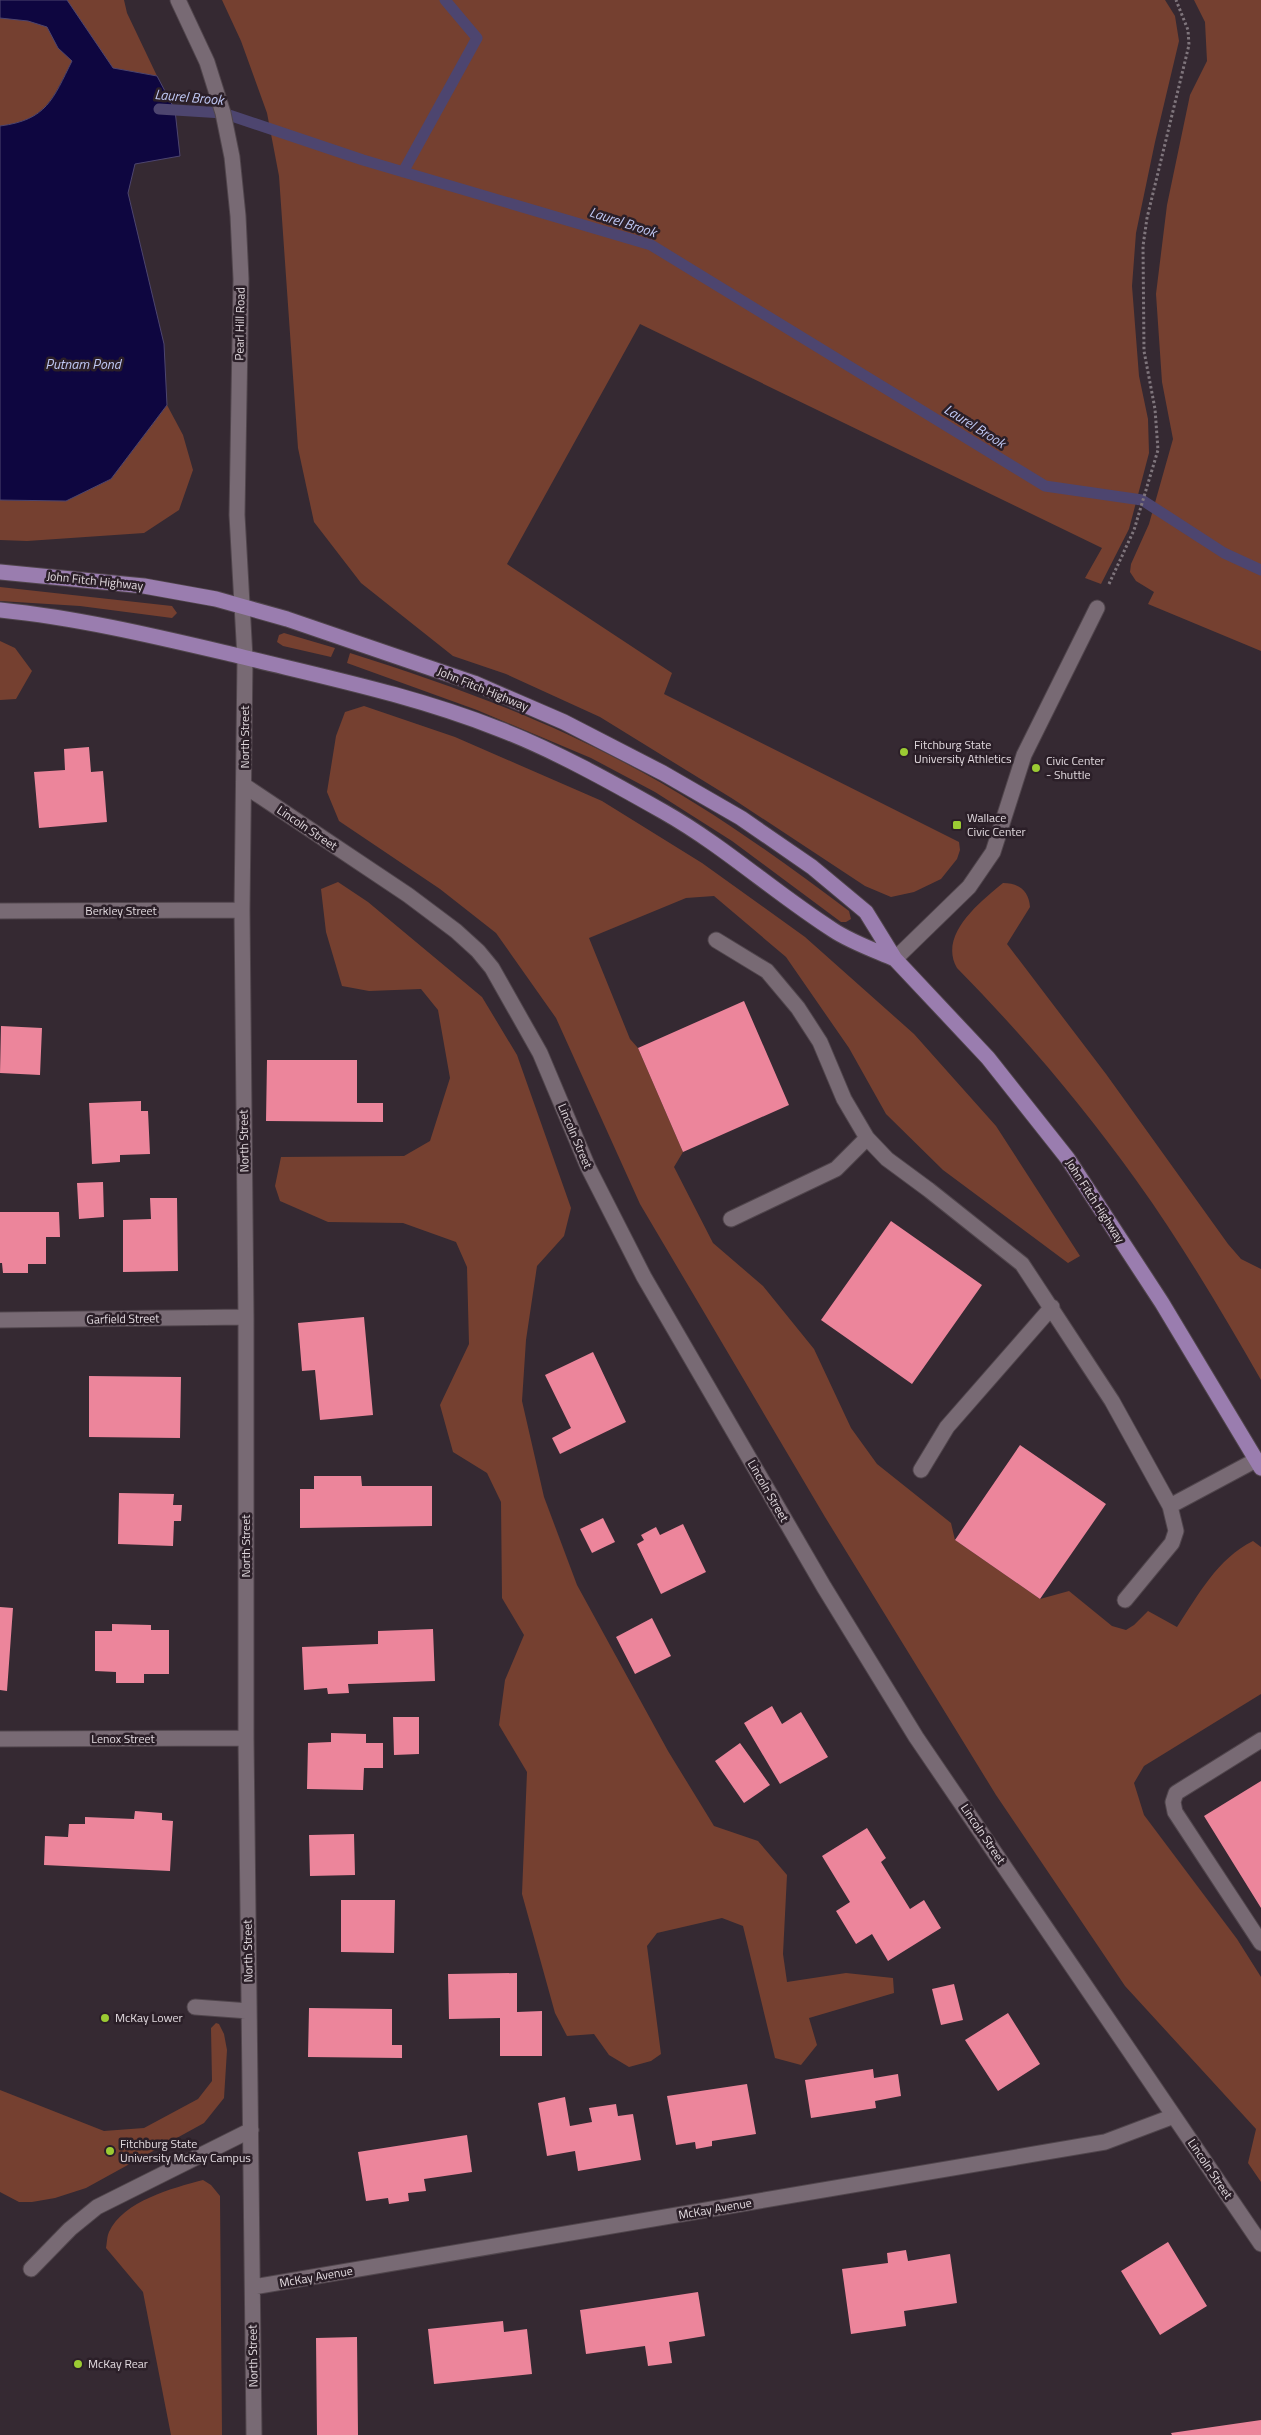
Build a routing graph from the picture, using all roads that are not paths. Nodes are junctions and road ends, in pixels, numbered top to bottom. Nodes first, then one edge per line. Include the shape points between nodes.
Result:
1 (178, 0) edge
2 (0, 572) edge
3 (242, 606) junction
4 (1097, 608) road end
5 (0, 610) edge
6 (246, 658) junction
7 (245, 786) junction
8 (242, 910) junction
9 (0, 911) edge
10 (716, 940) dead end
11 (894, 959) junction
12 (867, 1138) junction
13 (731, 1219) dead end
14 (1052, 1306) junction
15 (246, 1317) junction
16 (0, 1320) edge
17 (1259, 1464) edge
18 (921, 1470) dead end
19 (1170, 1506) junction
20 (1125, 1600) dead end
21 (246, 1738) junction
22 (0, 1739) edge
23 (1261, 1740) edge
24 (1261, 1943) edge
25 (195, 2007) dead end
26 (249, 2011) junction
27 (1174, 2116) junction
28 (251, 2130) junction
29 (1261, 2244) edge
30 (31, 2268) dead end
31 (253, 2287) junction
32 (254, 2435) edge

1 - 3 street, Pearl Hill Road via 213,80 232,157 241,279 237,515
2 - 3 main road, John Fitch Highway via 144,586
3 - 6 street, Pearl Hill Road
3 - 11 main road, John Fitch Highway via 474,683 564,722 663,773 741,818 812,867 866,912
4 - 11 street via 1024,755 993,852 969,887
5 - 6 main road, John Fitch Highway via 88,623
6 - 7 street, North Street
6 - 11 main road, John Fitch Highway via 430,704 501,730 595,774 667,814 834,931
7 - 8 street, North Street
7 - 27 street, Lincoln Street via 408,895 456,931 492,968 540,1054 588,1167 644,1276 824,1587 916,1737
8 - 9 street, Berkley Street
8 - 15 street, North Street
10 - 12 street via 768,971 798,1008 820,1042 844,1099
11 - 17 main road, John Fitch Highway via 988,1058 1068,1159 1162,1303
12 - 13 street via 836,1169
12 - 14 street via 887,1160 1022,1264
14 - 18 street via 946,1427
14 - 19 street via 1112,1401
15 - 16 street, Garfield Street
15 - 21 street, North Street
17 - 19 street
19 - 20 street via 1176,1531 1172,1543
21 - 22 street, Lenox Street
21 - 26 street, North Street
23 - 24 street via 1176,1793 1173,1802 1175,1812
25 - 26 street
26 - 28 street, North Street
27 - 29 street, Lincoln Street
27 - 31 street, McKay Avenue via 1105,2142
28 - 30 street via 97,2207
28 - 31 street, North Street
31 - 32 street, North Street

